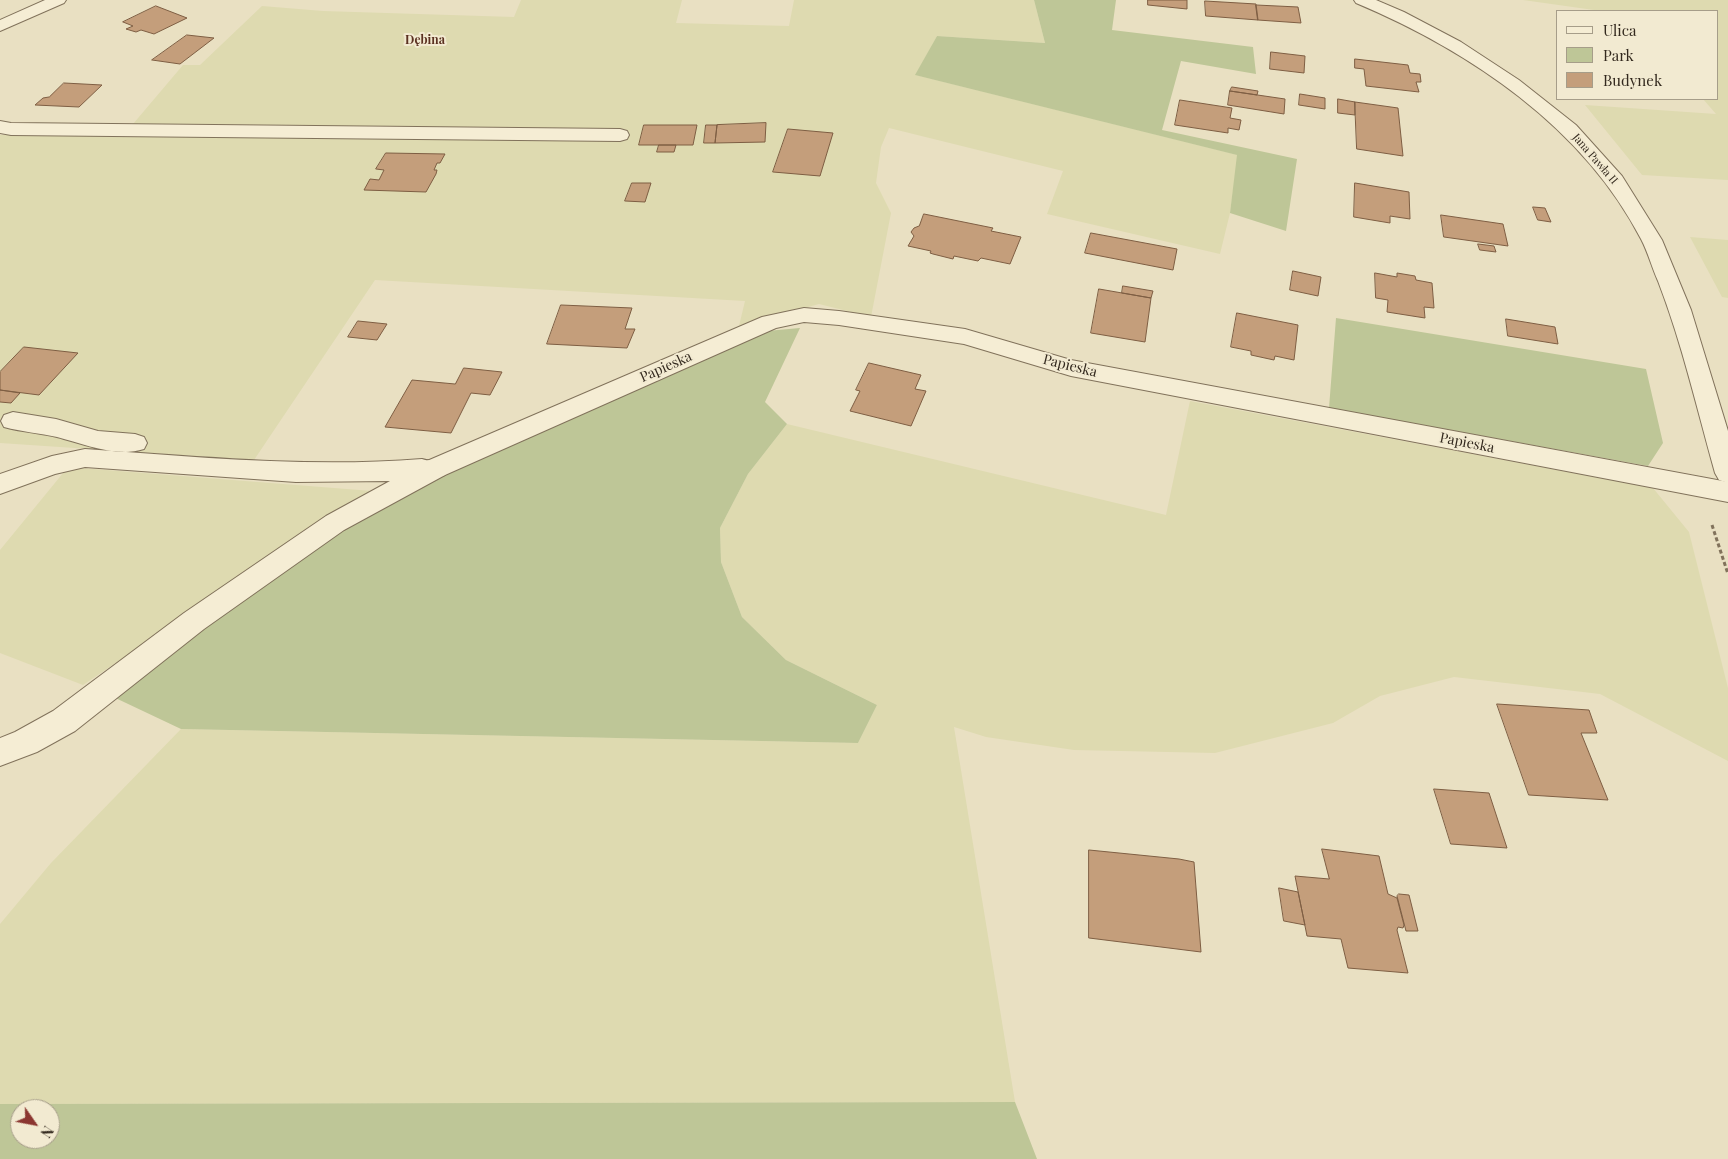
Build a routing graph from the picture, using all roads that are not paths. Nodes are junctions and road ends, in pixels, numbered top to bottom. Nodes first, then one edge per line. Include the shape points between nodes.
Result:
1 (58, 0) edge
2 (1362, 0) edge
3 (0, 26) edge
4 (0, 127) edge
5 (620, 135) dead end
6 (13, 421) dead end
7 (436, 468) junction
8 (392, 472) junction
9 (1728, 472) edge
10 (0, 484) edge
11 (1728, 492) edge
12 (0, 752) edge

1 - 3 street
2 - 9 street, Jana Pawła II via 1398,15 1455,46 1513,84 1569,129 1615,180 1652,240 1680,310
4 - 5 street
6 - 8 street via 56,428 98,440 266,452
7 - 8 street
7 - 11 street, Papieska via 770,322 804,315 966,336 1071,368
7 - 12 street via 335,522 194,621 64,721
8 - 10 street via 322,474 85,458 52,465

